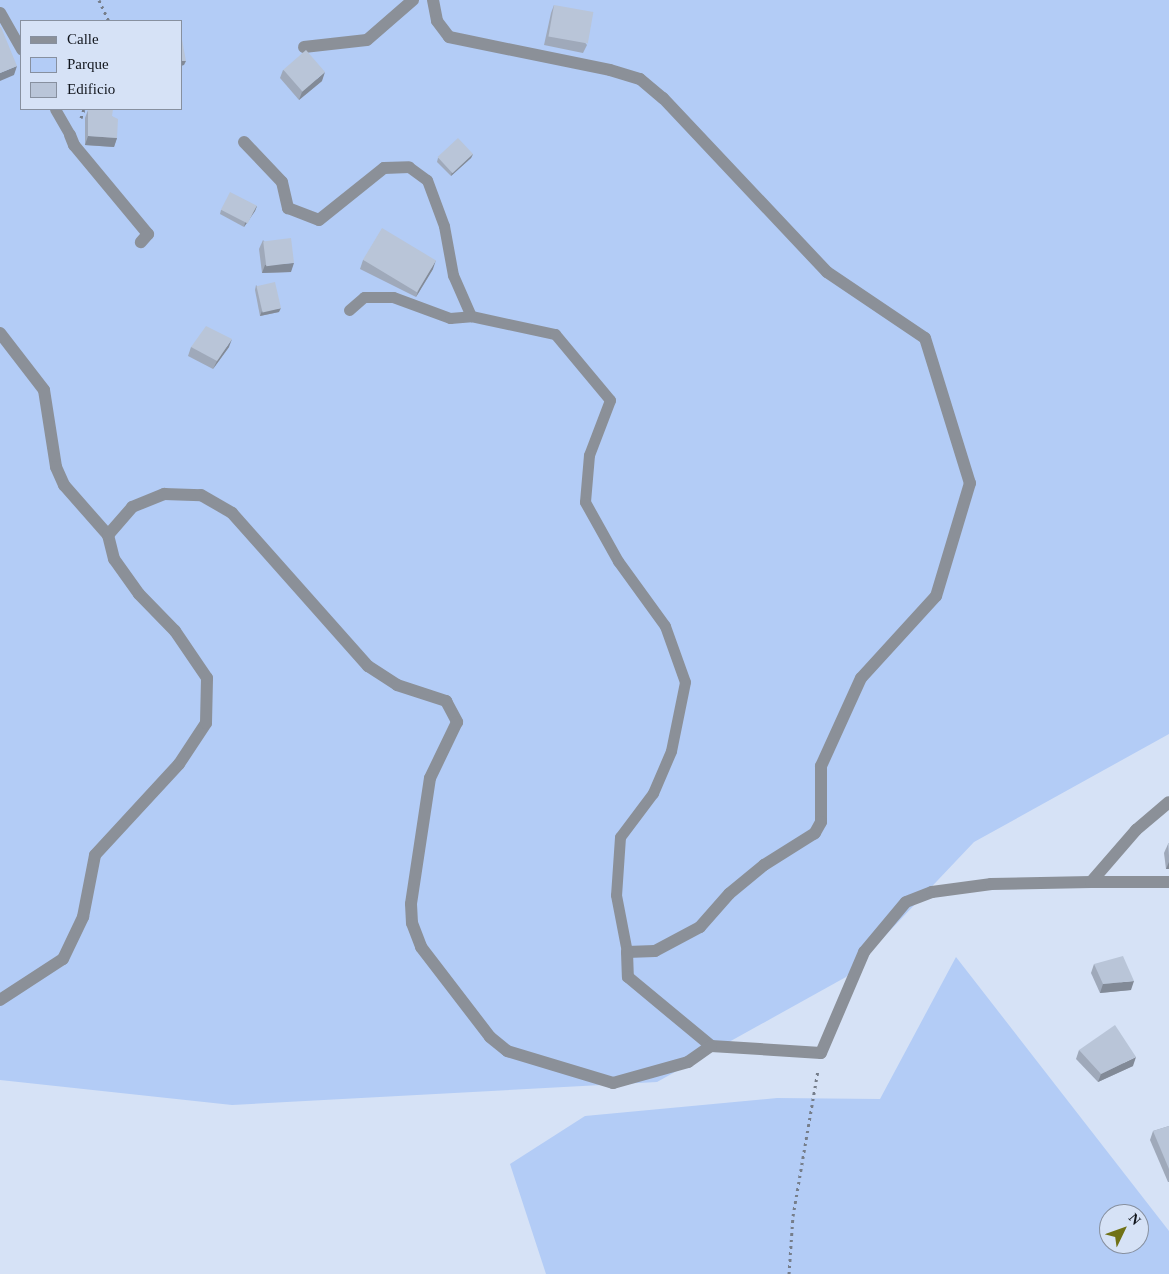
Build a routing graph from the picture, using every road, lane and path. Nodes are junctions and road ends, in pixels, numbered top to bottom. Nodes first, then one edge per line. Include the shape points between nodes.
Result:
1 (99, 0) edge
2 (413, 0) edge
3 (433, 0) edge
4 (0, 12) edge
5 (109, 20) edge
6 (20, 47) edge
7 (304, 47) dead end
8 (56, 110) edge
9 (70, 134) joint
10 (244, 142) dead end
11 (409, 167) joint
12 (141, 242) dead end
13 (349, 310) dead end
14 (471, 316) junction
15 (0, 333) edge
16 (108, 535) junction
17 (1169, 802) edge
18 (1091, 882) junction
19 (1169, 882) edge
20 (628, 952) junction
21 (0, 1000) edge
22 (711, 1046) junction
23 (820, 1053) junction
24 (789, 1274) edge

1 - 5 path
2 - 7 street via 366,40
3 - 20 street via 437,21 450,37 610,70 640,79 663,98 827,272 925,338 970,483 936,596 861,678 822,766 820,822 815,833 764,864 729,894 700,928 655,951
4 - 6 lane
8 - 9 lane
9 - 12 street via 74,145 148,234
10 - 11 street via 282,182 288,208 319,220 384,168
11 - 14 lane via 427,180 444,226 453,275
13 - 14 lane via 364,297 392,297 450,318
14 - 20 lane via 555,334 610,400 589,455 585,502 618,561 666,626 685,682 671,750 653,793 620,836 616,895
15 - 16 street via 44,390 56,467 64,485
16 - 21 street via 114,559 138,594 175,631 206,678 206,723 179,764 95,855 83,917 63,959
16 - 22 street via 132,507 164,494 201,495 232,513 368,666 397,685 446,701 457,722 430,778 411,904 412,923 421,947 490,1037 507,1051 613,1082 688,1062
17 - 18 street via 1136,830
18 - 19 street
18 - 23 street via 991,884 932,892 906,902 864,952
20 - 22 street via 628,977
22 - 23 street
23 - 24 path via 793,1216

